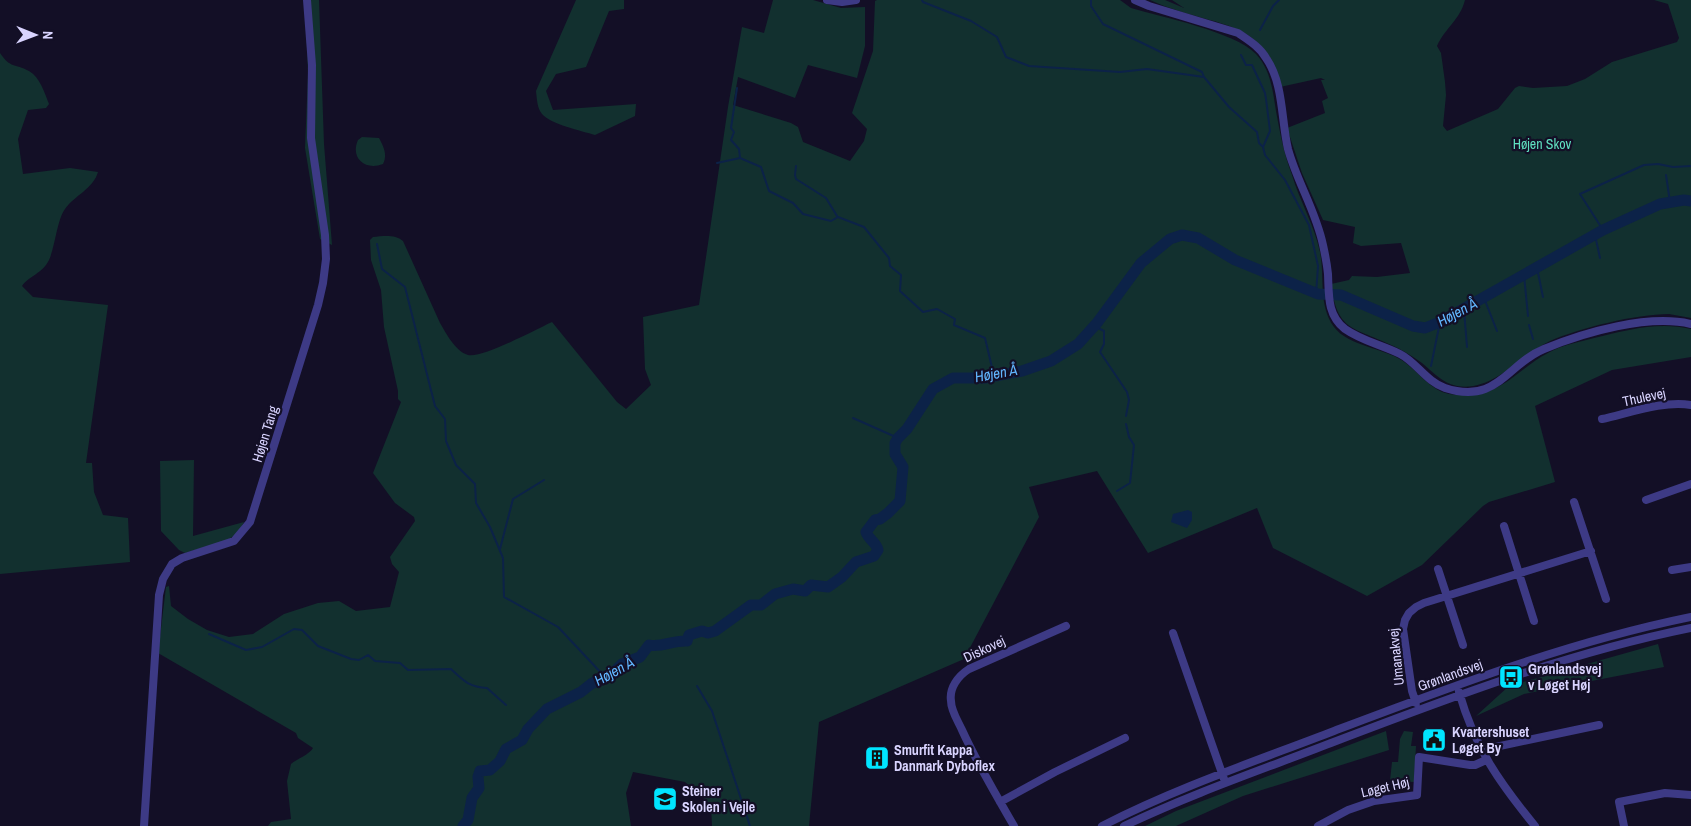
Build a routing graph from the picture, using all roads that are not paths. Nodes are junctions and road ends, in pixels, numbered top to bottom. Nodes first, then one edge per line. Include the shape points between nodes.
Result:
1 (306, 0) edge
2 (828, 0) edge
3 (856, 0) edge
4 (1135, 0) edge
5 (1691, 324) edge
6 (1691, 404) edge
7 (1602, 419) dead end
8 (1691, 484) edge
9 (1646, 500) dead end
10 (1574, 502) dead end
11 (1504, 526) dead end
12 (1590, 551) junction
13 (1691, 567) edge
14 (1438, 569) dead end
15 (1672, 570) dead end
16 (1518, 573) junction
17 (1446, 596) junction
18 (1606, 599) dead end
19 (1691, 617) edge
20 (1534, 621) dead end
21 (1066, 626) dead end
22 (1691, 628) edge
23 (1173, 633) dead end
24 (1463, 644) dead end
25 (1457, 685) junction
26 (1460, 695) junction
27 (1415, 701) junction
28 (1419, 710) junction
29 (1599, 725) dead end
30 (1125, 738) dead end
31 (1481, 750) junction
32 (1486, 760) junction
33 (1222, 774) junction
34 (1225, 783) junction
35 (1691, 795) edge
36 (1000, 802) junction
37 (144, 826) edge
38 (1014, 826) edge
39 (1102, 826) edge
40 (1124, 826) edge
41 (1318, 826) edge
42 (1535, 826) edge
43 (1624, 826) edge

1 - 37 street, Højen Tang via 312,65 311,138 325,235 324,283 250,522 234,542 182,558 172,564 163,579
2 - 3 street
4 - 5 street via 1238,33 1267,58 1277,84 1288,148 1322,242 1332,314 1349,332 1402,355 1443,388 1468,392 1494,386 1543,349 1612,328 1662,320
6 - 7 street, Thulevej via 1664,405
8 - 9 street
10 - 12 street
11 - 16 street
12 - 16 street, Umanakvej
12 - 18 street
13 - 15 street
14 - 17 street
16 - 17 street, Umanakvej
16 - 20 street
17 - 24 street
17 - 27 street, Umanakvej via 1416,607 1405,620 1403,629
19 - 25 street, Grønlandsvej via 1565,650
21 - 36 street, Diskovej via 969,669 958,678 952,690 952,710
22 - 26 street, Grønlandsvej via 1566,659
23 - 33 street
25 - 26 street
25 - 27 street, Grønlandsvej
26 - 28 street, Grønlandsvej
26 - 31 street
27 - 28 street, Umanakvej
27 - 33 street, Grønlandsvej
28 - 34 street, Grønlandsvej
29 - 31 street
30 - 36 street
31 - 32 street
32 - 41 street, Løget Høj via 1475,766 1420,757 1417,795 1374,801
32 - 42 street
33 - 34 street
33 - 39 street, Grønlandsvej
34 - 40 street, Grønlandsvej
35 - 43 street via 1665,793 1619,802
36 - 38 street, Diskovej

